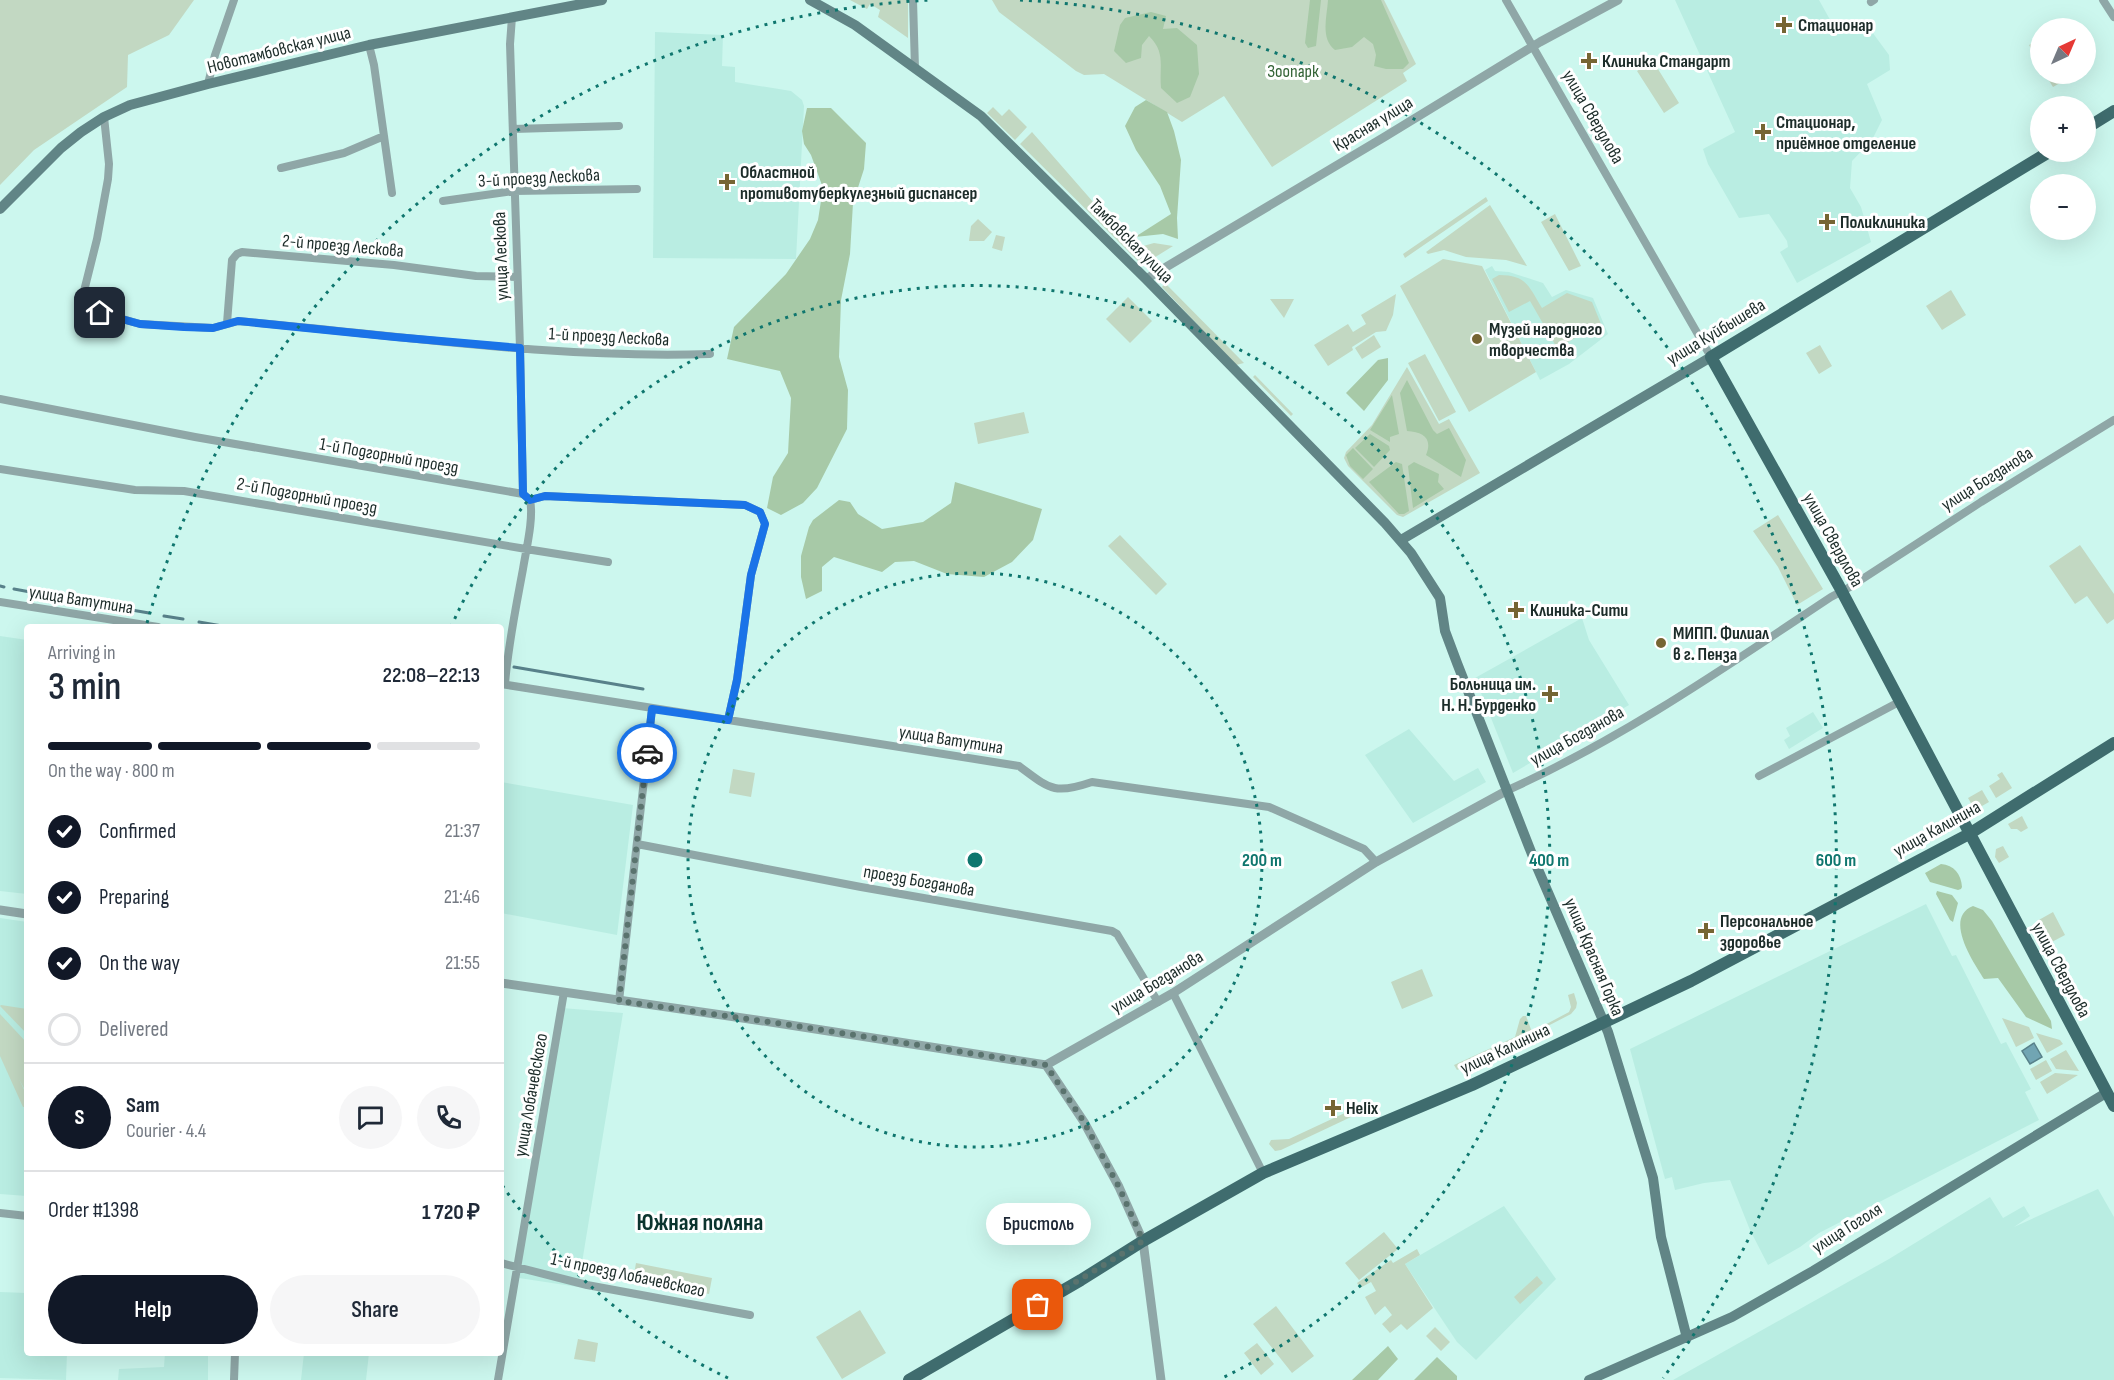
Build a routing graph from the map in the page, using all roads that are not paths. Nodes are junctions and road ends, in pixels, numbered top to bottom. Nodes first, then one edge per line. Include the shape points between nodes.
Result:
1 (234, 0) edge
2 (602, 0) edge
3 (810, 0) edge
4 (913, 0) edge
5 (1506, 0) edge
6 (1618, 0) edge
7 (2103, 0) edge
8 (512, 16) junction
9 (2114, 17) edge
10 (369, 45) junction
11 (1532, 46) junction
12 (915, 68) junction
13 (208, 84) junction
14 (2114, 111) edge
15 (104, 117) junction
16 (2096, 122) edge
17 (619, 126) dead end
18 (513, 129) junction
19 (384, 136) junction
20 (2033, 162) edge
21 (281, 168) dead end
22 (637, 189) dead end
23 (514, 191) junction
24 (392, 193) dead end
25 (443, 201) dead end
26 (0, 209) edge
27 (517, 276) junction
28 (1146, 279) junction
29 (227, 323) junction
30 (520, 348) junction
31 (711, 354) dead end
32 (1711, 357) junction
33 (0, 399) edge
34 (2114, 420) edge
35 (0, 469) edge
36 (523, 494) junction
37 (530, 500) junction
38 (1401, 540) junction
39 (526, 549) junction
40 (608, 562) dead end
41 (1841, 591) junction
42 (0, 602) edge
43 (139, 624) edge
44 (504, 677) edge
45 (504, 684) edge
46 (1899, 702) junction
47 (652, 709) junction
48 (728, 720) junction
49 (2114, 743) edge
50 (1759, 776) dead end
51 (1508, 790) junction
52 (1969, 834) junction
53 (637, 844) junction
54 (1376, 862) junction
55 (0, 910) edge
56 (24, 914) edge
57 (504, 983) edge
58 (564, 992) junction
59 (1173, 993) junction
60 (619, 1001) junction
61 (1158, 1002) junction
62 (1604, 1022) junction
63 (1046, 1065) junction
64 (2110, 1090) edge
65 (2114, 1107) edge
66 (1263, 1173) junction
67 (0, 1213) edge
68 (24, 1216) edge
69 (1143, 1241) junction
70 (504, 1264) edge
71 (517, 1266) junction
72 (750, 1315) dead end
73 (1687, 1338) junction
74 (504, 1344) edge
75 (235, 1356) edge
76 (502, 1356) edge
77 (234, 1380) edge
78 (498, 1380) edge
79 (909, 1380) edge
80 (1161, 1380) edge
81 (1588, 1380) edge

1 - 13 street
2 - 8 main road, Новотамбовская улица
3 - 12 main road, Тамбовская улица via 855,25
4 - 12 street
5 - 11 street, улица Свердлова
6 - 11 street, Красная улица
7 - 9 street
8 - 10 main road, Новотамбовская улица
8 - 18 street, улица Лескова
10 - 13 main road, Новотамбовская улица
10 - 19 street
11 - 28 street, Красная улица
11 - 32 street, улица Свердлова
12 - 28 main road, Тамбовская улица via 981,116
13 - 15 main road, Новотамбовская улица via 130,105
14 - 16 main road
15 - 26 main road, Новотамбовская улица via 61,148
15 - 29 street, 1-й проезд Лескова via 108,179 80,307 140,324 213,328
17 - 18 street
18 - 23 street, улица Лескова
19 - 21 street via 344,153
19 - 24 street
20 - 32 main road, улица Куйбышева
22 - 23 street, 3-й проезд Лескова
23 - 25 street, 3-й проезд Лескова
23 - 27 street, улица Лескова
27 - 29 street, 2-й проезд Лескова via 476,276 242,252 232,260
27 - 30 street, улица Лескова
28 - 38 main road, Тамбовская улица
29 - 30 street, 1-й проезд Лескова
30 - 31 street, 1-й проезд Лескова via 649,356
30 - 36 street, улица Лескова
32 - 38 main road, улица Куйбышева
32 - 41 main road, улица Свердлова
33 - 36 street, 1-й Подгорный проезд
34 - 41 street, улица Богданова
35 - 39 street, 2-й Подгорный проезд via 135,490 184,491
36 - 37 street
37 - 39 street
37 - 48 street via 545,496 745,505 760,512 765,524 751,575
38 - 51 main road, улица Красная Горка via 1440,598 1445,631
39 - 40 street, 2-й Подгорный проезд
39 - 44 street
41 - 46 main road, улица Свердлова
41 - 51 street, улица Богданова via 1657,709 1554,769
42 - 43 street, улица Ватутина
45 - 47 street, улица Ватутина
46 - 50 street
46 - 52 main road, улица Свердлова
47 - 48 street, улица Ватутина
47 - 53 street
48 - 54 street, улица Ватутина via 1019,766 1047,787 1070,789 1092,782 1269,807 1364,849
49 - 52 main road, улица Калинина
51 - 54 street, улица Богданова
51 - 62 main road, улица Красная Горка
52 - 62 main road, улица Калинина via 1691,981
52 - 64 main road, улица Свердлова
53 - 60 street
53 - 61 street, проезд Богданова via 1112,931
54 - 59 street, улица Богданова
55 - 56 street
57 - 58 street
58 - 60 street
58 - 71 street, улица Лобачевского
59 - 61 street, улица Богданова
59 - 66 street
60 - 63 street
61 - 63 street, улица Богданова
62 - 66 main road, улица Калинина via 1458,1091
62 - 73 main road, улица Красная Горка via 1653,1178 1661,1237
63 - 69 street via 1084,1122
64 - 65 main road, улица Свердлова
64 - 73 main road, улица Гоголя via 1813,1271
66 - 69 main road, улица Калинина
67 - 68 street
69 - 79 main road, улица Калинина
69 - 80 street
70 - 71 street, 1-й проезд Лобачевского
71 - 72 street, 1-й проезд Лобачевского via 587,1285
71 - 74 street, улица Лобачевского
73 - 81 main road, улица Гоголя
75 - 77 street
76 - 78 street, улица Лобачевского

